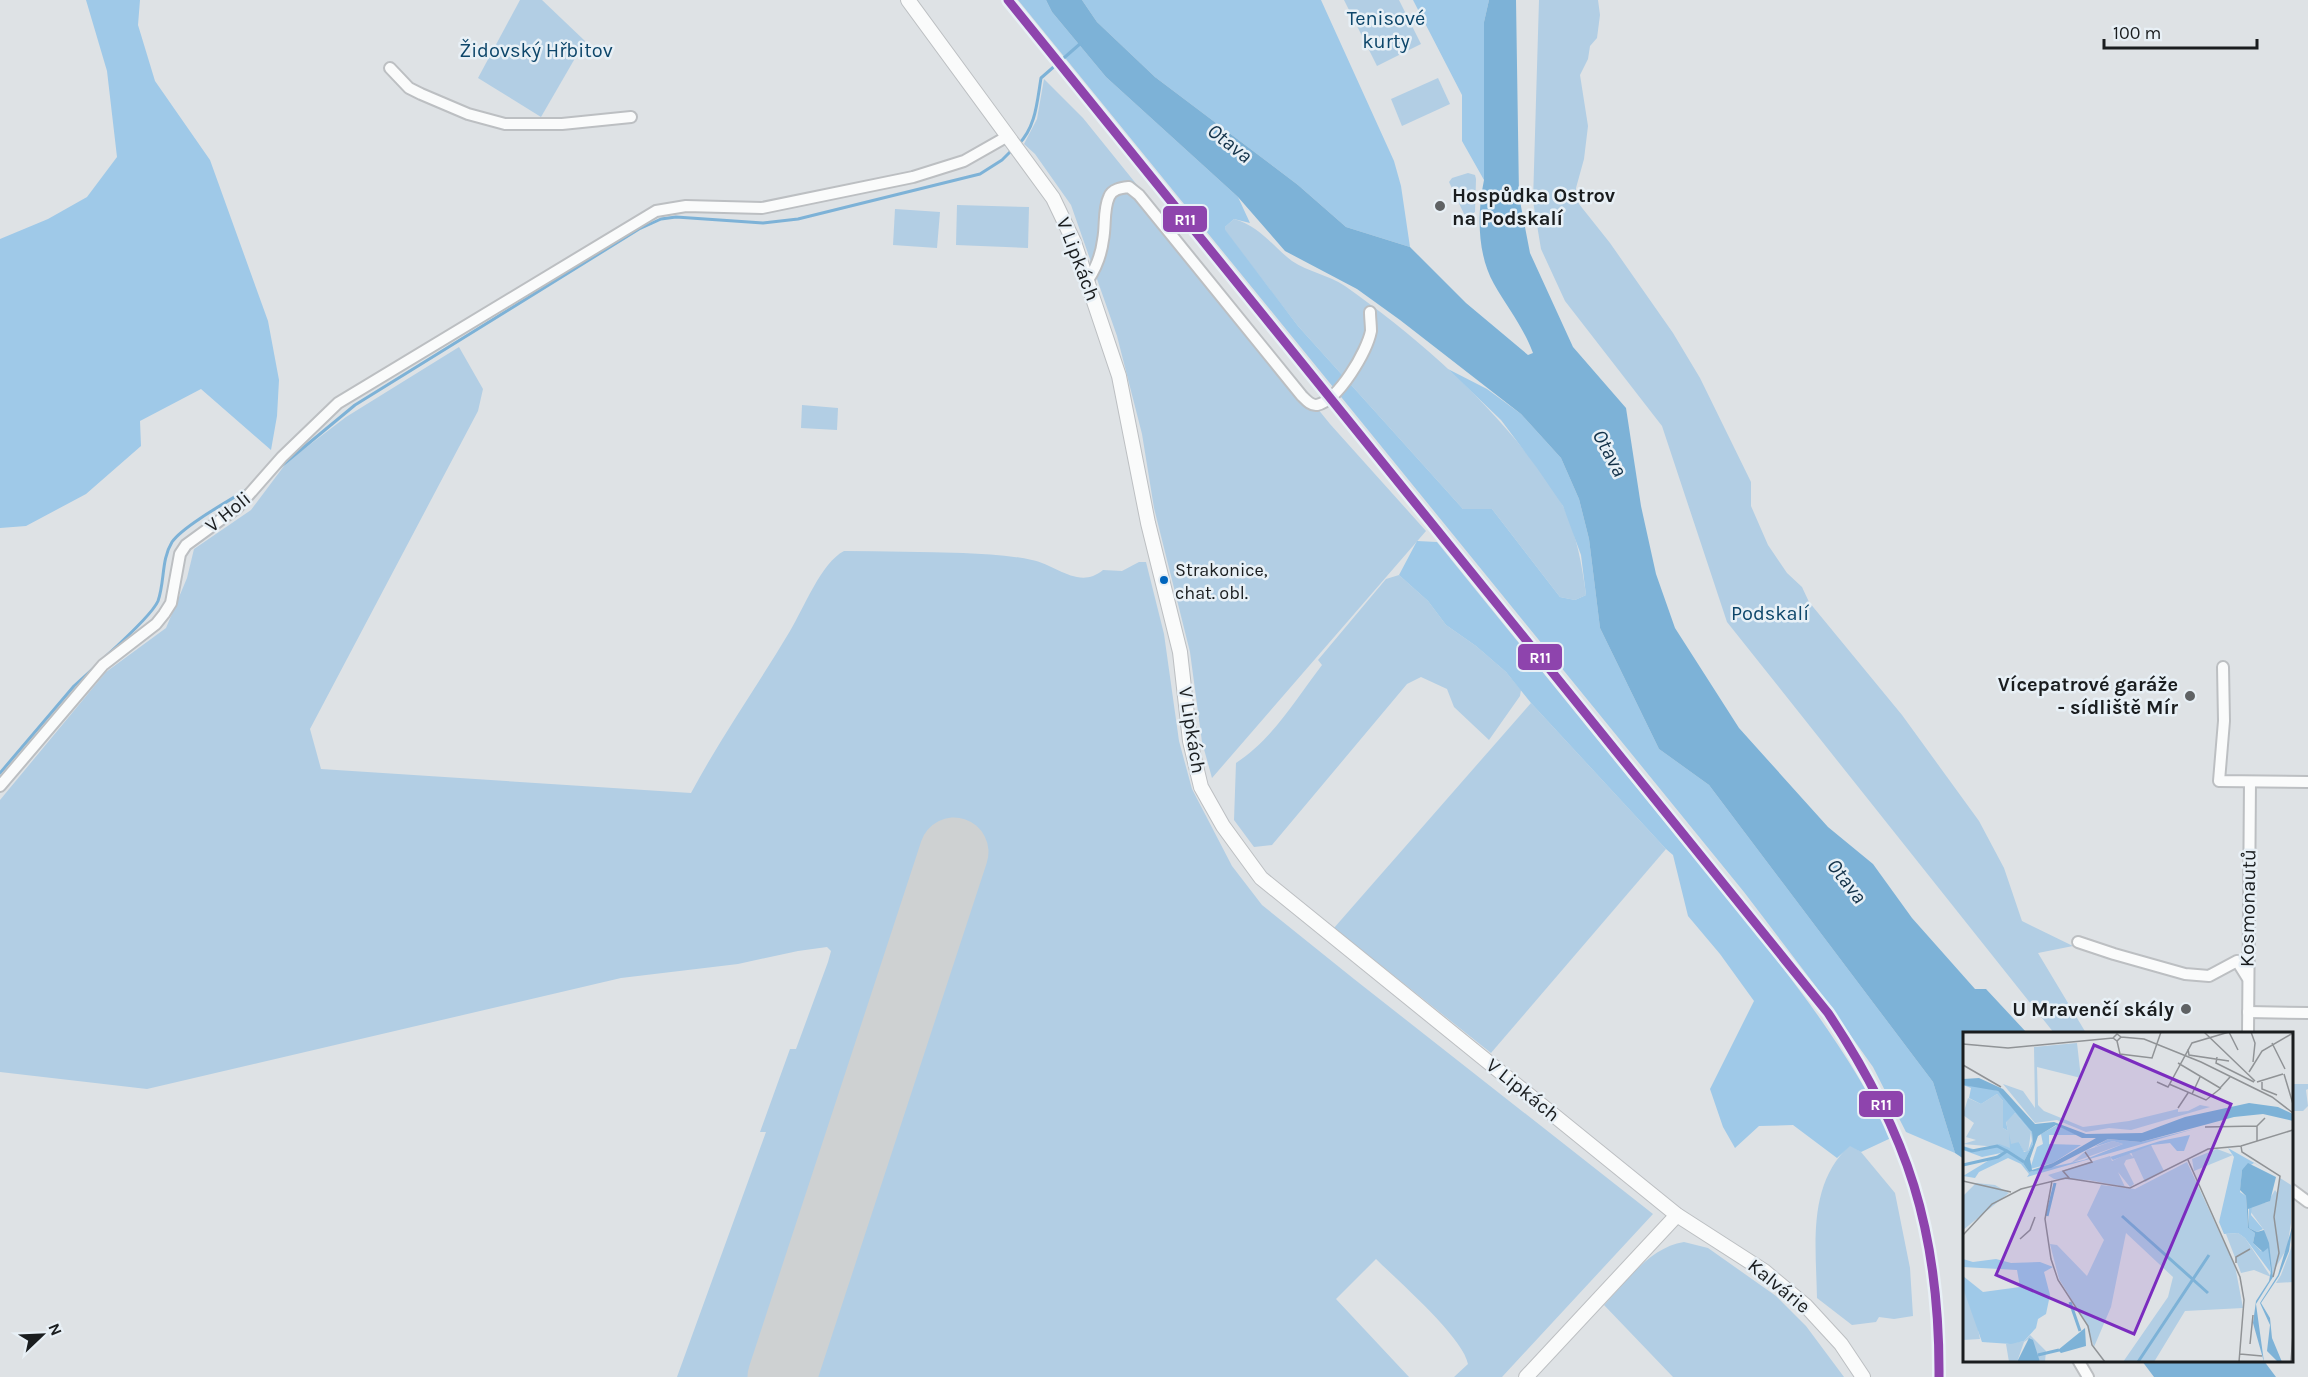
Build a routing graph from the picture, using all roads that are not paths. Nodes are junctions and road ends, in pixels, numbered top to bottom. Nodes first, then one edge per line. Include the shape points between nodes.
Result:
1 (908, 0) edge
2 (390, 68) dead end
3 (631, 117) dead end
4 (1008, 136) junction
5 (1088, 280) junction
6 (1370, 312) dead end
7 (2223, 667) dead end
8 (2250, 782) junction
9 (2308, 782) edge
10 (0, 786) edge
11 (2078, 942) dead end
12 (2248, 977) junction
13 (2248, 1012) junction
14 (2308, 1013) edge
15 (2248, 1032) edge
16 (2293, 1191) edge
17 (2308, 1202) edge
18 (1677, 1215) junction
19 (2079, 1362) edge
20 (1526, 1377) edge
21 (1863, 1377) edge
22 (2088, 1377) edge

1 - 4 street, V Lipkách
2 - 3 street via 421,94 468,114 505,124
4 - 5 street, V Lipkách via 1053,198
4 - 10 street, V Holi via 964,161 914,177 762,208 686,206 656,211 338,403 238,507 186,545 180,554 171,603 164,614 103,665
5 - 6 street via 1098,265 1109,196 1117,189 1129,187 1302,396 1317,405 1346,384 1371,332
5 - 18 street, V Lipkách via 1119,376 1148,523 1180,652 1192,752 1201,787 1223,826 1261,878
7 - 8 street via 2219,782
8 - 9 street
8 - 12 street, Kosmonautů
11 - 12 street via 2185,974 2209,976 2237,961
12 - 13 street, Kosmonautů
13 - 14 street
13 - 15 street, Kosmonautů
16 - 17 street
18 - 20 street
18 - 21 street, Kalvárie via 1764,1271 1797,1299 1841,1344
19 - 22 street

